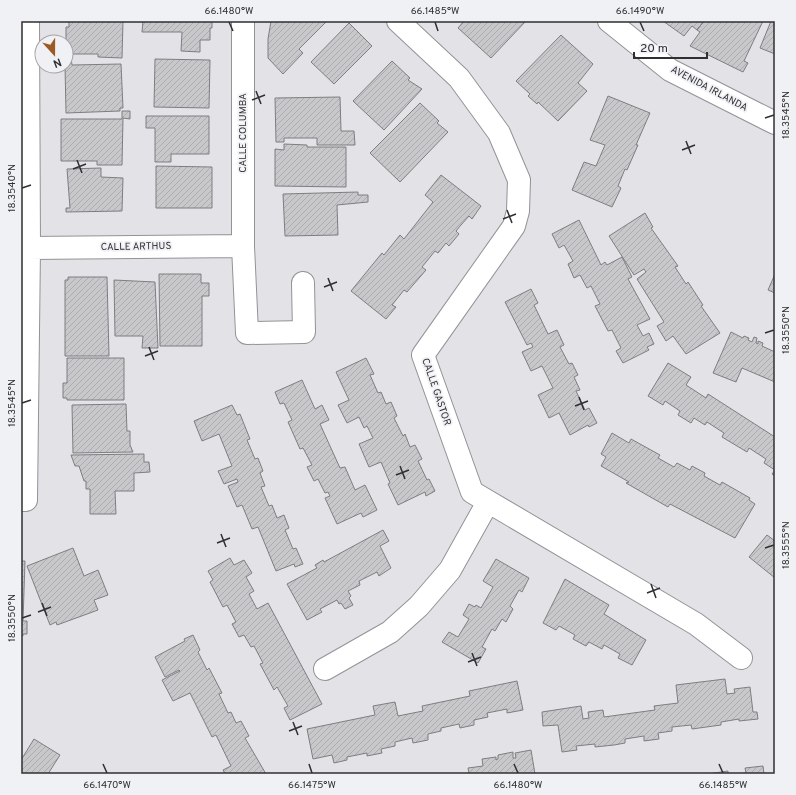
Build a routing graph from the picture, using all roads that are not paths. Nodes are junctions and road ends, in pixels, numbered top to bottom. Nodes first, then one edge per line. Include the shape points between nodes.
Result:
1 (28, 21) edge
2 (243, 21) edge
3 (398, 21) edge
4 (609, 21) edge
5 (775, 124) edge
6 (244, 246) junction
7 (29, 248) junction
8 (303, 283) dead end
9 (23, 500) edge
10 (488, 502) junction
11 (741, 658) dead end
12 (324, 669) dead end

1 - 7 street
2 - 6 street, CALLE COLUMBA
3 - 10 street, CALLE GASTOR via 463,84 499,133 519,180 518,211 514,226 423,355 472,492
4 - 5 street, AVENIDA IRLANDA via 670,70
6 - 7 street, CALLE ARTHUS
6 - 8 street, CALLE COLUMBA via 247,333 304,332
7 - 9 street
10 - 11 street, CALLE GASTOR via 696,624
10 - 12 street via 450,570 419,606 390,632

